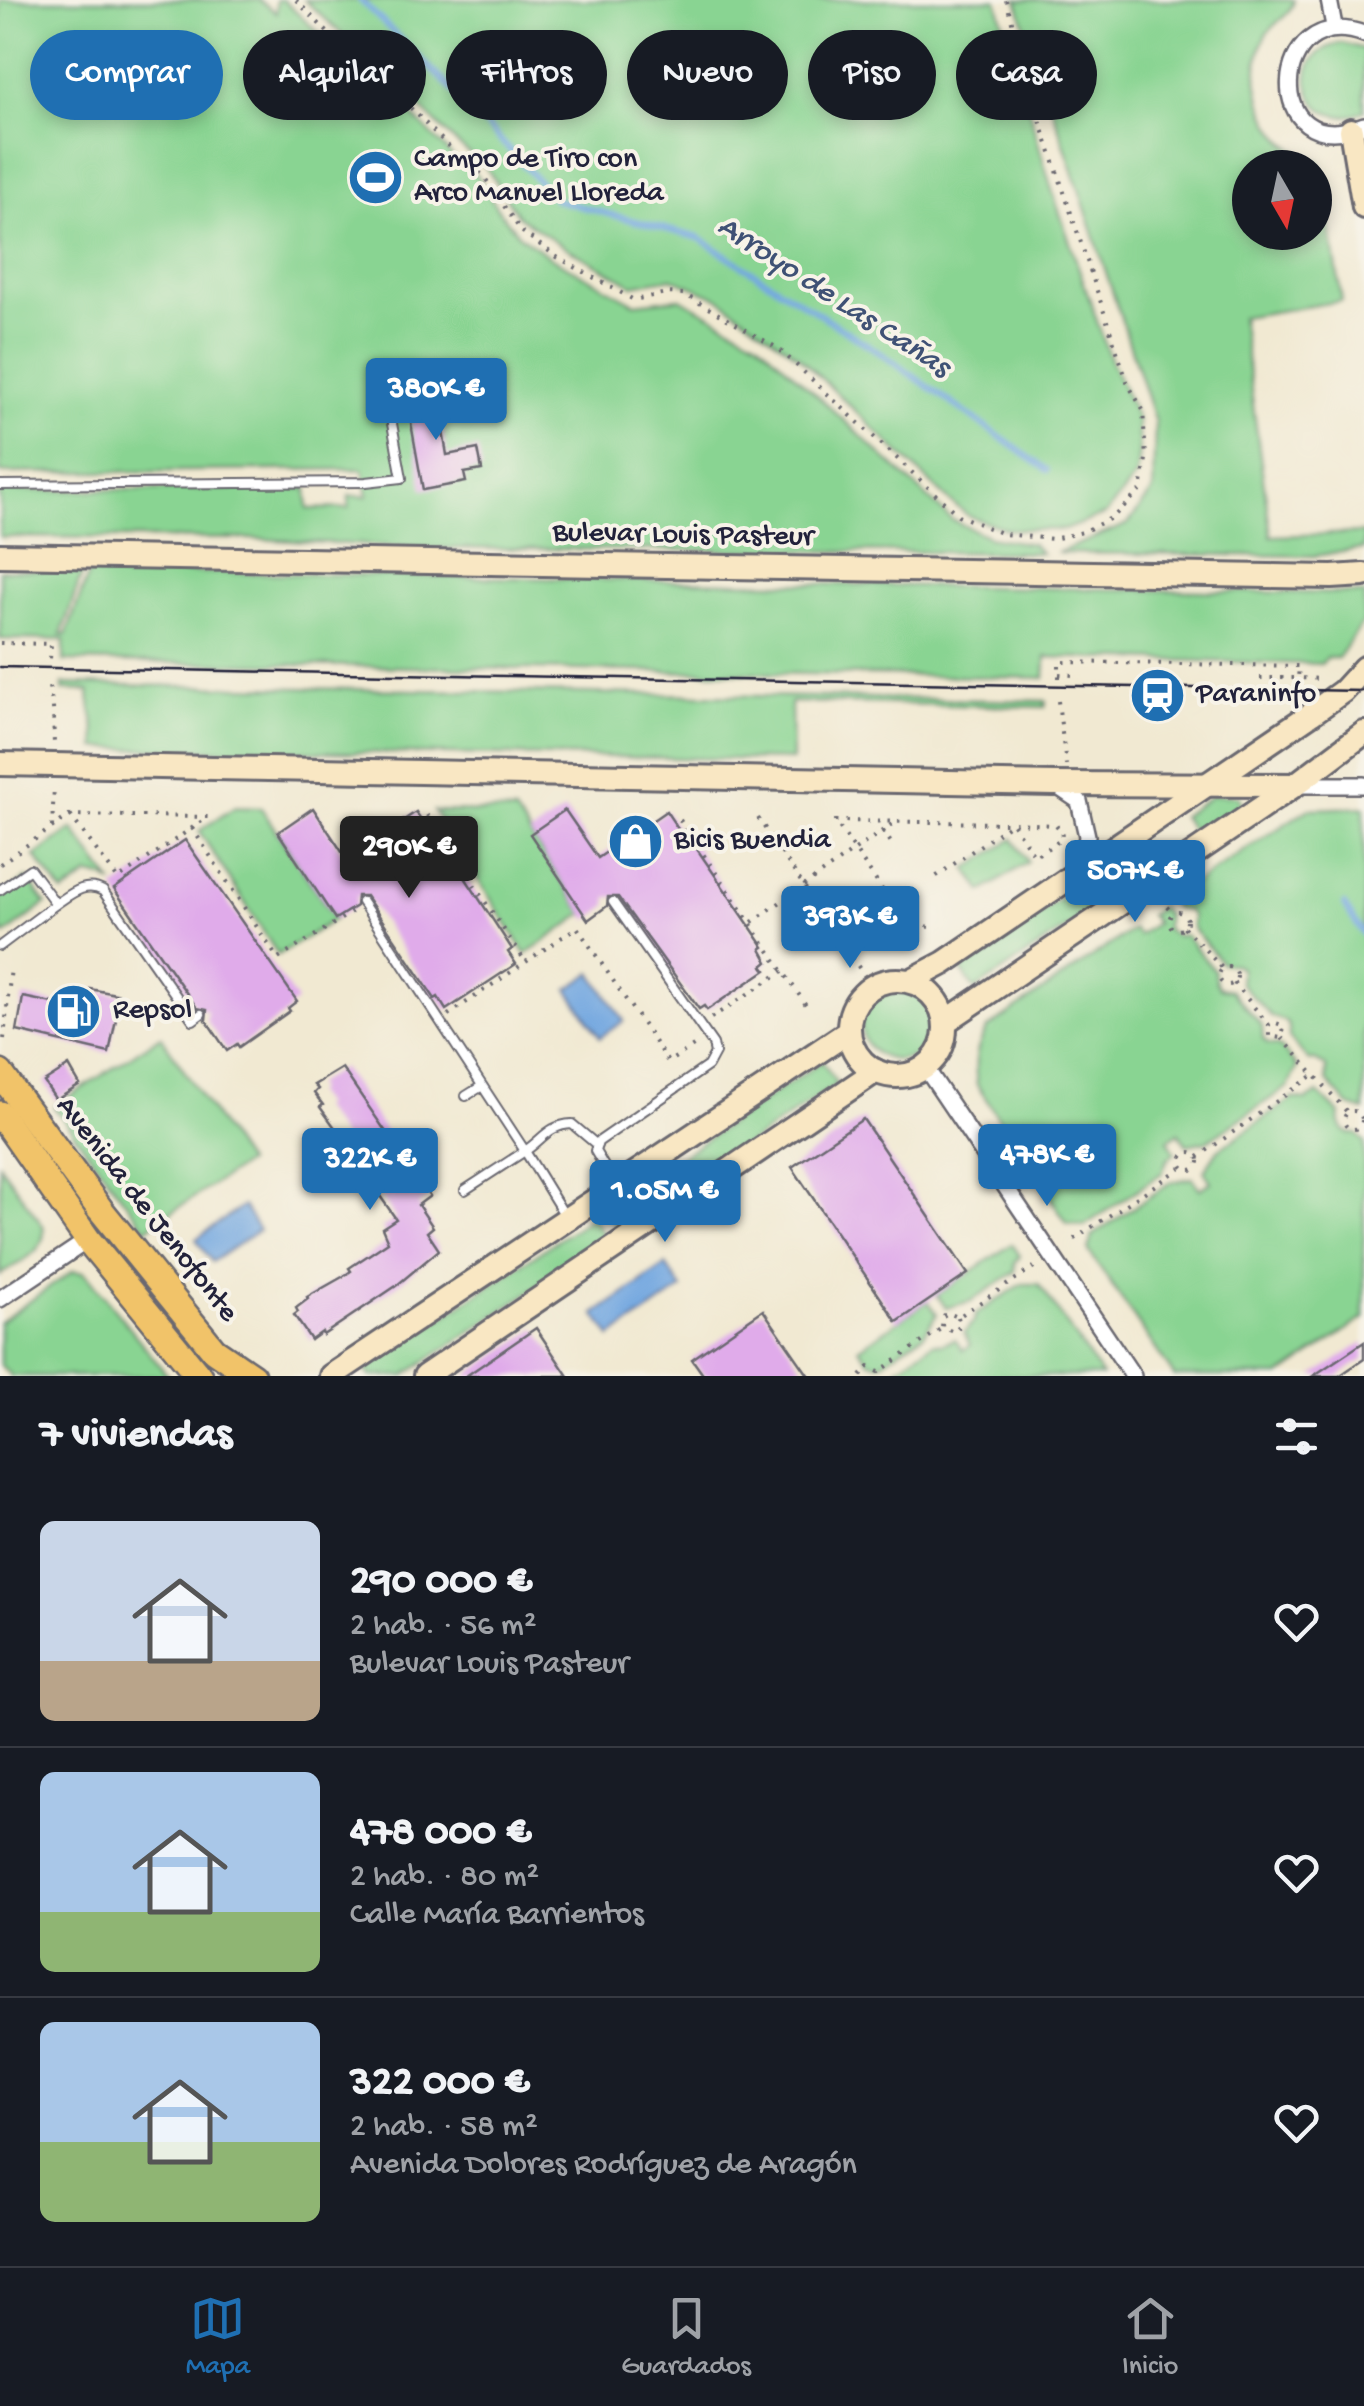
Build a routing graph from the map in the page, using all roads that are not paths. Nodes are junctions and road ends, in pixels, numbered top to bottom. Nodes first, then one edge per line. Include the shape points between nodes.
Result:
1 (1330, 0) edge
2 (1334, 26) junction
3 (1364, 34) edge
4 (1358, 128) edge
5 (1364, 208) edge
6 (386, 391) dead end
7 (0, 485) edge
8 (0, 556) edge
9 (1364, 575) edge
10 (1364, 668) edge
11 (1364, 733) edge
12 (0, 764) edge
13 (1060, 776) junction
14 (1208, 783) junction
15 (1295, 785) junction
16 (1364, 785) edge
17 (1082, 870) junction
18 (0, 890) edge
19 (362, 902) dead end
20 (613, 902) dead end
21 (56, 904) junction
22 (0, 946) edge
23 (910, 981) junction
24 (201, 1014) dead end
25 (945, 1022) junction
26 (848, 1032) junction
27 (925, 1067) junction
28 (876, 1071) junction
29 (0, 1072) edge
30 (482, 1086) junction
31 (466, 1096) dead end
32 (0, 1114) edge
33 (597, 1146) junction
34 (525, 1151) junction
35 (617, 1186) junction
36 (465, 1190) dead end
37 (567, 1220) junction
38 (88, 1240) junction
39 (0, 1299) edge
40 (200, 1376) edge
41 (252, 1376) edge
42 (332, 1376) edge
43 (425, 1376) edge
44 (1133, 1376) edge

1 - 2 street
2 - 3 street
2 - 4 street via 1316,32 1292,55 1288,88 1293,104 1318,127
4 - 5 street
6 - 7 lane via 402,478
8 - 9 street, Bulevar Louis Pasteur
10 - 14 street via 1343,691
11 - 15 street
12 - 13 street
13 - 14 street
13 - 17 street via 1079,801 1088,836
14 - 15 street
14 - 17 street
15 - 16 street
15 - 25 street
17 - 23 street
18 - 21 lane via 30,868
19 - 30 lane
20 - 33 lane via 715,1053 708,1066
21 - 22 lane
21 - 24 lane via 81,888 103,891 193,1020
23 - 25 street via 926,989
23 - 26 street via 872,987 857,1001
25 - 27 street via 944,1041
26 - 28 street via 856,1053
26 - 35 street
27 - 28 street via 904,1076
27 - 44 street
28 - 43 street
29 - 41 main road, Avenida de Jenofonte via 214,1350
30 - 31 lane
30 - 34 lane
32 - 38 main road, Avenida de Jenofonte
33 - 34 lane via 572,1124 545,1132
33 - 35 lane
34 - 36 lane
34 - 37 lane
35 - 37 street
37 - 42 street
38 - 39 street
38 - 40 main road, Avenida de Jenofonte

